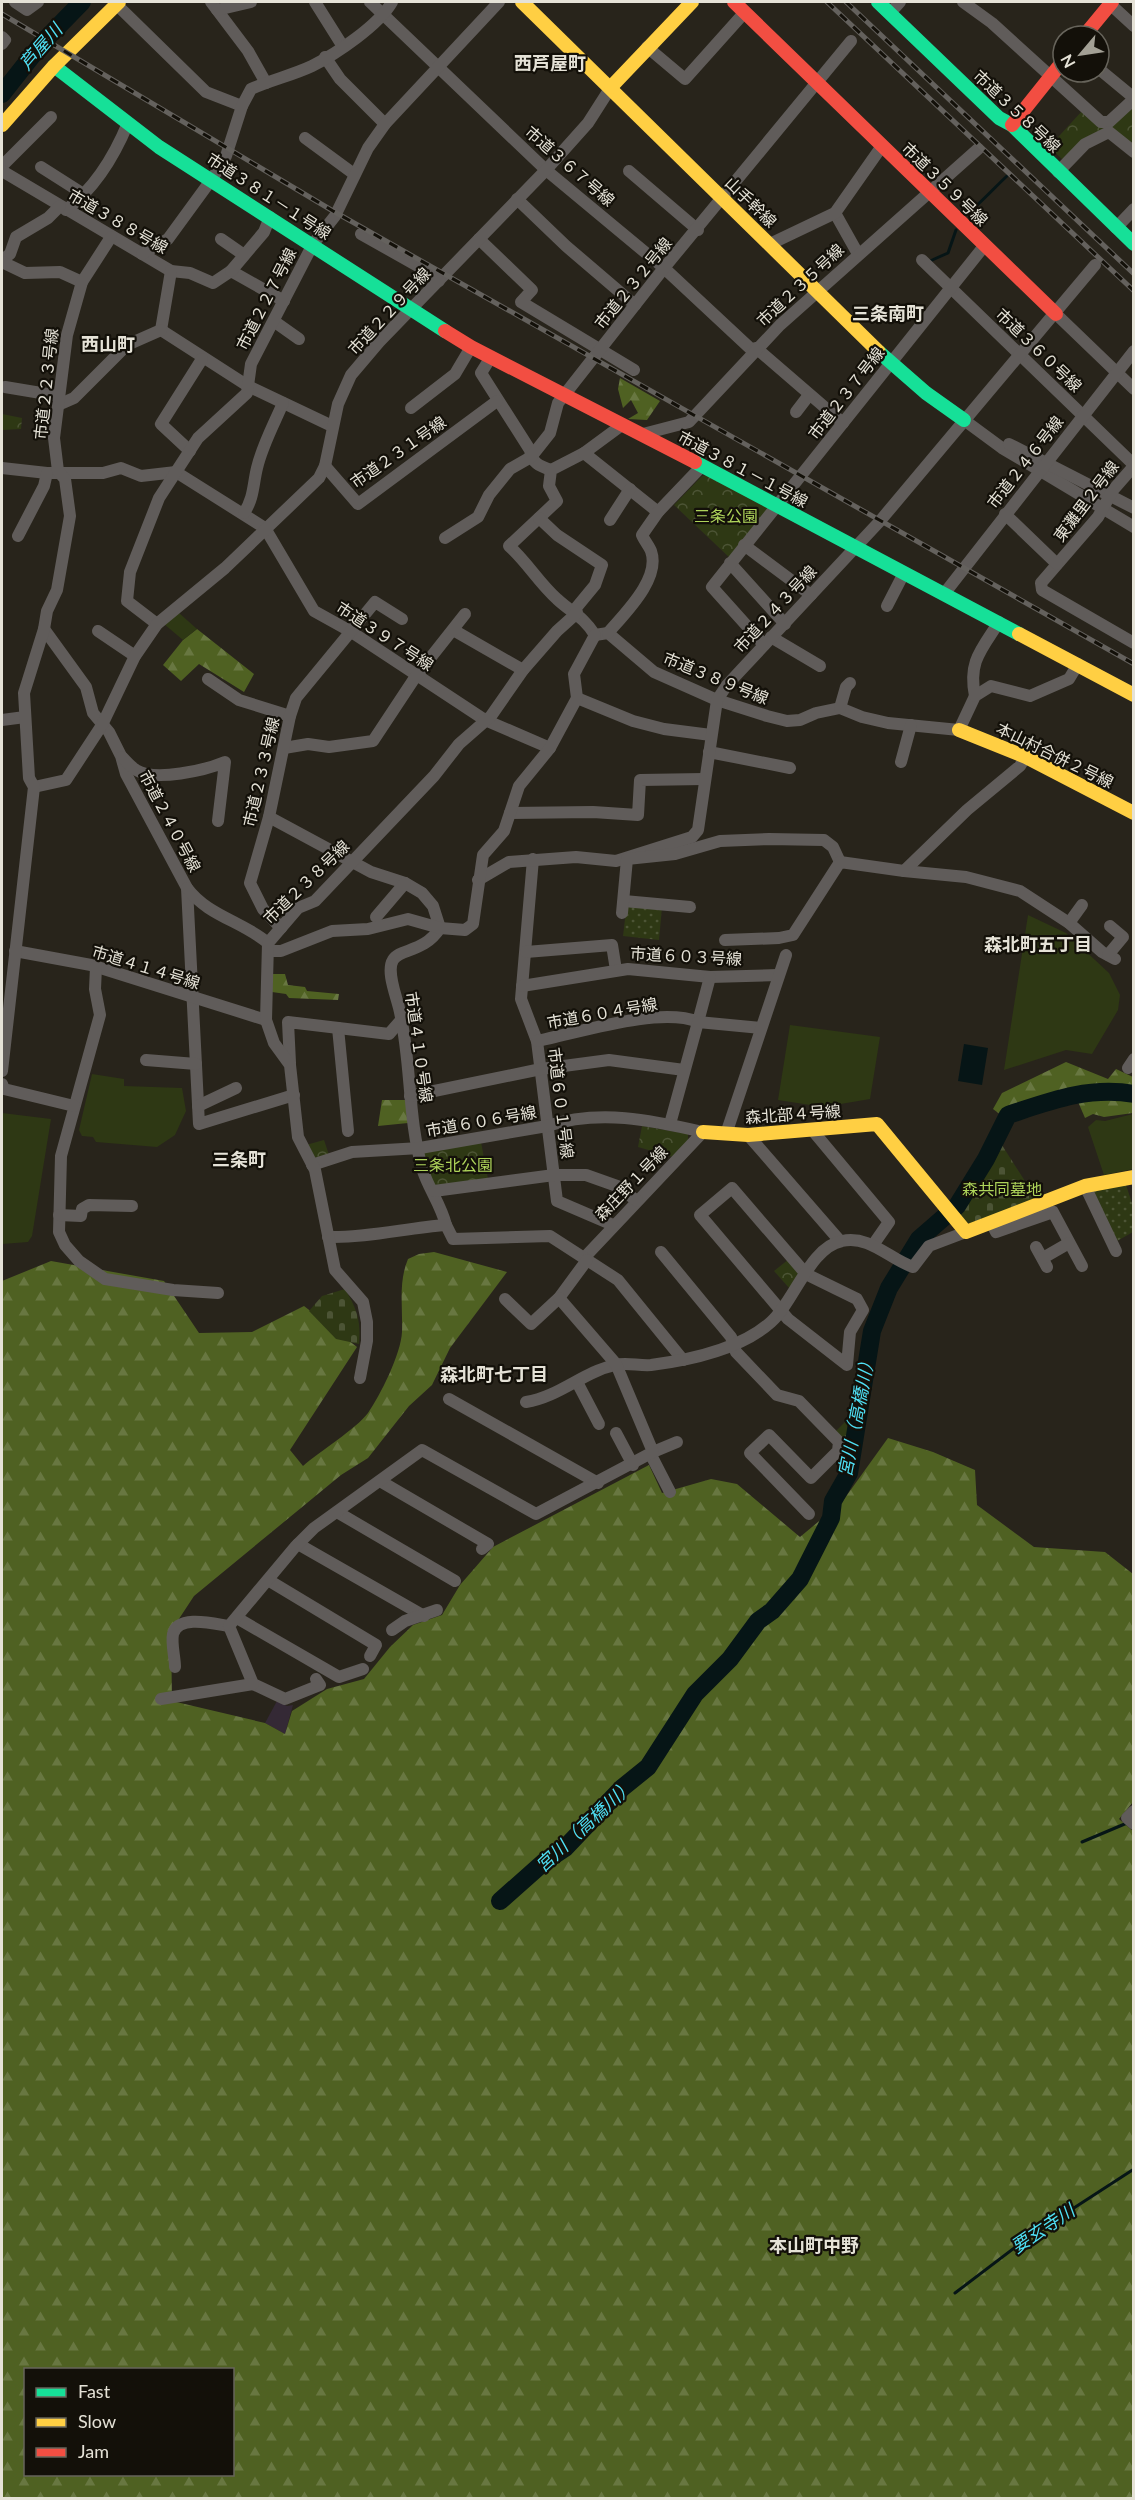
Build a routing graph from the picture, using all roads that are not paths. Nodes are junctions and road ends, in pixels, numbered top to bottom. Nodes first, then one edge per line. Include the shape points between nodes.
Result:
1 (15, 2) edge
2 (38, 2) edge
3 (251, 2) edge
4 (315, 2) edge
5 (370, 2) edge
6 (392, 2) edge
7 (499, 2) edge
8 (522, 2) edge
9 (692, 2) edge
10 (734, 2) edge
11 (878, 2) edge
12 (900, 2) edge
13 (963, 2) edge
14 (118, 3) edge
15 (1111, 3) edge
16 (214, 6) edge
17 (745, 12) junction
18 (385, 13) junction
19 (890, 13) junction
20 (1094, 24) edge
21 (1134, 26) edge
22 (851, 41) dead end
23 (342, 45) junction
24 (647, 47) junction
25 (325, 57) junction
26 (54, 66) junction
27 (438, 66) junction
28 (1050, 76) junction
29 (1111, 79) edge
30 (266, 82) junction
31 (818, 83) junction
32 (611, 87) junction
33 (1134, 99) edge
34 (242, 106) junction
35 (51, 117) dead end
36 (128, 123) junction
37 (385, 123) junction
38 (2, 125) edge
39 (1012, 125) junction
40 (304, 138) dead end
41 (882, 146) junction
42 (978, 149) dead end
43 (1134, 152) edge
44 (2, 166) edge
45 (41, 167) dead end
46 (546, 170) junction
47 (2, 171) edge
48 (630, 171) dead end
49 (1058, 172) junction
50 (354, 174) junction
51 (211, 178) junction
52 (928, 192) junction
53 (85, 195) junction
54 (723, 198) junction
55 (517, 199) junction
56 (63, 208) junction
57 (1134, 209) edge
58 (835, 213) junction
59 (270, 217) junction
60 (1116, 228) junction
61 (698, 230) junction
62 (361, 234) dead end
63 (111, 237) junction
64 (221, 239) dead end
65 (479, 239) junction
66 (313, 243) junction
67 (770, 244) junction
68 (1134, 244) edge
69 (985, 245) junction
70 (142, 254) junction
71 (858, 254) junction
72 (244, 255) junction
73 (922, 260) dead end
74 (2, 261) edge
75 (1095, 265) dead end
76 (664, 268) junction
77 (171, 271) junction
78 (231, 271) junction
79 (82, 282) junction
80 (439, 282) junction
81 (950, 287) junction
82 (816, 291) junction
83 (284, 302) junction
84 (636, 305) junction
85 (411, 310) junction
86 (1056, 314) junction
87 (275, 322) junction
88 (161, 330) junction
89 (299, 339) dead end
90 (471, 347) junction
91 (755, 350) junction
92 (601, 351) junction
93 (1134, 351) edge
94 (1018, 356) junction
95 (491, 357) junction
96 (202, 358) junction
97 (890, 363) junction
98 (634, 370) dead end
99 (1116, 373) junction
100 (248, 386) junction
101 (5, 387) dead end
102 (1134, 389) edge
103 (809, 395) junction
104 (566, 396) junction
105 (58, 401) junction
106 (497, 401) junction
107 (283, 403) junction
108 (411, 408) dead end
109 (796, 412) dead end
110 (1083, 415) junction
111 (963, 420) junction
112 (843, 423) junction
113 (622, 425) junction
114 (332, 426) junction
115 (643, 434) junction
116 (190, 451) junction
117 (584, 453) junction
118 (531, 457) junction
119 (1134, 465) edge
120 (325, 466) junction
121 (1043, 466) junction
122 (701, 467) junction
123 (2, 468) edge
124 (551, 470) junction
125 (52, 472) junction
126 (176, 472) junction
127 (630, 489) junction
128 (1110, 494) junction
129 (777, 506) junction
130 (1101, 507) junction
131 (1134, 508) edge
132 (658, 512) junction
133 (244, 513) junction
134 (1005, 514) junction
135 (539, 518) junction
136 (610, 520) dead end
137 (1134, 527) edge
138 (266, 528) junction
139 (18, 536) dead end
140 (445, 538) dead end
141 (744, 545) junction
142 (856, 547) junction
143 (730, 563) junction
144 (1057, 564) junction
145 (904, 573) junction
146 (944, 594) junction
147 (811, 595) junction
148 (887, 606) dead end
149 (577, 613) junction
150 (465, 614) dead end
151 (402, 619) dead end
152 (999, 622) junction
153 (157, 624) junction
154 (785, 624) junction
155 (44, 629) junction
156 (98, 631) dead end
157 (350, 631) junction
158 (455, 631) junction
159 (601, 634) junction
160 (768, 641) junction
161 (1134, 643) edge
162 (135, 656) junction
163 (1078, 664) junction
164 (820, 666) dead end
165 (523, 670) junction
166 (416, 676) junction
167 (208, 679) dead end
168 (850, 683) dead end
169 (1134, 695) edge
170 (975, 696) junction
171 (577, 698) junction
172 (717, 700) junction
173 (840, 708) junction
174 (290, 716) junction
175 (25, 717) junction
176 (2, 720) edge
177 (485, 720) junction
178 (102, 725) junction
179 (911, 725) junction
180 (959, 730) junction
181 (711, 735) junction
182 (284, 748) junction
183 (550, 748) junction
184 (709, 752) junction
185 (121, 756) junction
186 (1026, 756) junction
187 (901, 763) dead end
188 (790, 768) dead end
189 (704, 779) junction
190 (34, 787) junction
191 (510, 813) junction
192 (1134, 813) edge
193 (269, 817) junction
194 (218, 821) dead end
195 (533, 859) junction
196 (627, 859) junction
197 (352, 862) junction
198 (840, 862) junction
199 (904, 872) junction
200 (478, 880) junction
201 (405, 883) junction
202 (187, 888) junction
203 (1082, 905) dead end
204 (690, 907) dead end
205 (376, 918) dead end
206 (1069, 923) junction
207 (1110, 926) dead end
208 (281, 928) junction
209 (440, 928) junction
210 (725, 940) dead end
211 (268, 947) junction
212 (15, 951) junction
213 (526, 952) junction
214 (786, 955) dead end
215 (96, 967) junction
216 (616, 970) junction
217 (778, 975) junction
218 (710, 977) junction
219 (522, 986) junction
220 (193, 999) junction
221 (402, 1019) junction
222 (266, 1020) junction
223 (698, 1022) junction
224 (338, 1028) junction
225 (761, 1028) junction
226 (537, 1041) junction
227 (146, 1060) dead end
228 (196, 1064) junction
229 (290, 1065) junction
230 (541, 1069) junction
231 (684, 1070) junction
232 (2, 1071) edge
233 (2, 1084) edge
234 (237, 1088) dead end
235 (294, 1095) junction
236 (410, 1096) junction
237 (74, 1106) junction
238 (198, 1106) junction
239 (670, 1124) junction
240 (547, 1126) junction
241 (348, 1131) dead end
242 (813, 1131) junction
243 (703, 1132) junction
244 (726, 1134) junction
245 (748, 1135) junction
246 (420, 1149) junction
247 (312, 1165) junction
248 (554, 1175) junction
249 (1134, 1177) edge
250 (1085, 1186) junction
251 (434, 1191) junction
252 (637, 1201) junction
253 (132, 1206) dead end
254 (59, 1215) junction
255 (991, 1222) junction
256 (446, 1225) junction
257 (613, 1225) junction
258 (963, 1229) junction
259 (328, 1237) junction
260 (840, 1241) junction
261 (1069, 1243) junction
262 (873, 1245) junction
263 (1116, 1251) dead end
264 (662, 1252) dead end
265 (1042, 1257) dead end
266 (586, 1259) junction
267 (1082, 1266) dead end
268 (806, 1274) junction
269 (218, 1293) dead end
270 (559, 1298) junction
271 (505, 1299) dead end
272 (781, 1310) junction
273 (733, 1343) junction
274 (683, 1360) junction
275 (616, 1364) junction
276 (362, 1372) dead end
277 (577, 1382) junction
278 (449, 1399) dead end
279 (526, 1402) dead end
280 (599, 1424) dead end
281 (616, 1433) dead end
282 (678, 1442) dead end
283 (652, 1454) junction
284 (633, 1465) junction
285 (380, 1481) junction
286 (598, 1483) junction
287 (670, 1492) dead end
288 (337, 1512) junction
289 (809, 1514) dead end
290 (298, 1544) junction
291 (482, 1549) dead end
292 (268, 1580) junction
293 (455, 1582) dead end
294 (437, 1610) dead end
295 (424, 1616) junction
296 (233, 1622) junction
297 (392, 1630) dead end
298 (370, 1656) dead end
299 (175, 1667) dead end
300 (363, 1669) dead end
301 (316, 1679) dead end
302 (253, 1684) junction
303 (161, 1699) dead end

1 - 2 street via 27,10
3 - 16 street
4 - 23 street
5 - 18 street, 市道３６７号線
6 - 18 street
7 - 27 street, 市道２２７号線
8 - 32 street, 山手幹線
9 - 24 street, 市道２２９号線
10 - 17 street, 市道３５９号線
11 - 19 street, 市道３５８号線
12 - 19 street
13 - 28 street
14 - 26 street
14 - 34 street via 206,92
15 - 20 street
15 - 21 street
16 - 30 street
17 - 24 street via 685,80
17 - 31 street, 市道３５９号線
18 - 23 street via 368,30
18 - 27 street, 市道３６７号線
19 - 39 street, 市道３５８号線 via 999,118
22 - 31 street, 市道２３２号線
23 - 25 street
24 - 32 street, 市道２２９号線
25 - 30 street
25 - 37 street via 340,79
26 - 36 street, 市道３８１－１号線
26 - 38 street
27 - 37 street, 市道２２７号線
27 - 46 street, 市道３６７号線
28 - 33 street via 1101,122 1109,122
28 - 39 street
29 - 33 street
30 - 34 street via 251,89
31 - 41 street, 市道３５９号線
31 - 54 street, 市道２３２号線
32 - 46 street, 市道２２９号線 via 588,123
32 - 54 street, 山手幹線
34 - 51 street via 226,156
35 - 44 street
36 - 51 street, 市道３８１－１号線
36 - 53 street via 116,153
37 - 50 street, 市道２２７号線
39 - 49 street, 市道３５８号線
40 - 50 street
41 - 52 street, 市道３５９号線
41 - 58 street
42 - 52 street, 市道２３５号線
43 - 49 street via 1109,132 1085,144
45 - 53 street
46 - 55 street, 市道２２９号線
46 - 76 street, 市道３６７号線
47 - 56 street, 市道３８８号線
48 - 61 street
49 - 60 street, 市道３５８号線
50 - 66 street, 市道２２７号線 via 335,216
51 - 59 street, 市道３８１－１号線
51 - 70 street via 168,239
52 - 69 street, 市道３５９号線
52 - 71 street, 市道２３５号線
53 - 56 street
54 - 61 street, 市道２３２号線
54 - 67 street, 山手幹線
55 - 65 street, 市道２２９号線
55 - 84 street
56 - 63 street, 市道３８８号線
56 - 74 street via 16,237 10,254
57 - 60 street
58 - 67 street
58 - 71 street
59 - 66 street, 市道３８１－１号線
59 - 72 street via 264,232
60 - 68 street, 市道３５８号線
61 - 76 street, 市道２３２号線
62 - 80 street via 432,274
63 - 70 street, 市道３８８号線
63 - 79 street, 市道２２３号線
64 - 72 street
65 - 80 street, 市道２２９号線
65 - 92 street via 532,290 521,302
66 - 83 street, 市道２２７号線
66 - 85 street, 市道３８１－１号線
67 - 82 street, 山手幹線
69 - 81 street, 市道２３７号線
69 - 86 street, 市道３５９号線
70 - 77 street, 市道３８８号線
71 - 82 street, 市道２３５号線
72 - 78 street
73 - 81 street, 市道３６０号線
74 - 79 street via 25,273 60,272
75 - 86 street, 市道２４３号線
76 - 84 street, 市道２３２号線
76 - 91 street, 市道３６７号線
77 - 78 street, 市道３８８号線 via 190,273 213,283
77 - 88 street
78 - 83 street
79 - 105 street, 市道２２３号線 via 67,335
80 - 85 street, 市道２２９号線
81 - 94 street, 市道３６０号線
81 - 97 street, 市道２３７号線
82 - 91 street, 市道２３５号線
82 - 97 street, 山手幹線
83 - 87 street, 市道２２７号線
84 - 92 street, 市道２３２号線
85 - 90 street, 市道３８１－１号線
85 - 114 street, 市道２２９号線 via 351,375
86 - 94 street, 市道２４３号線
86 - 99 street, 市道３５９号線
87 - 89 street
87 - 100 street, 市道２２７号線 via 251,364
88 - 96 street
88 - 105 street via 127,345 74,398
90 - 95 street, 市道３８１－１号線
90 - 108 street via 455,374
91 - 103 street, 市道３６７号線
91 - 115 street, 市道２３５号線 via 689,422
92 - 98 street
92 - 104 street, 市道２３２号線
93 - 99 street, 市道２４６号線
94 - 110 street, 市道３６０号線
94 - 111 street, 市道２４３号線
95 - 104 street, 市道３８１－１号線
95 - 106 street via 481,373
96 - 100 street
96 - 116 street via 161,424
97 - 111 street, 山手幹線
97 - 112 street, 市道２３７号線
99 - 102 street, 市道３５９号線
99 - 110 street, 市道２４６号線
100 - 107 street
100 - 116 street, 市道２２７号線 via 247,393 198,438
101 - 105 street
103 - 109 street
103 - 112 street, 市道３６７号線
104 - 113 street, 市道３８１－１号線
104 - 118 street, 市道２３２号線 via 558,403 550,433
105 - 125 street, 市道２２３号線
106 - 118 street
106 - 120 street, 市道２３１号線 via 358,504
107 - 114 street
107 - 133 street via 256,469 256,483
110 - 119 street, 市道３６０号線
110 - 121 street, 市道２４６号線
111 - 121 street, 山手幹線 via 976,431
111 - 142 street, 市道２４３号線
112 - 129 street, 市道２３７号線
113 - 115 street, 市道３８１－１号線
113 - 117 street
114 - 120 street, 市道２２９号線
115 - 122 street, 市道３８１－１号線
116 - 126 street, 市道２２７号線
117 - 124 street
117 - 127 street
118 - 124 street via 537,465
118 - 140 street, 市道２３２号線 via 510,469 489,495 478,518
119 - 128 street, 東灘里２号線
120 - 138 street, 市道２２９号線 via 319,478
121 - 128 street, 山手幹線
121 - 130 street, 山手幹線
121 - 134 street, 市道２４６号線
122 - 129 street, 市道３８１－１号線
122 - 132 street
123 - 125 street
124 - 135 street via 549,486 557,501
125 - 126 street via 103,473 122,468 141,476
125 - 139 street
125 - 155 street, 市道２２３号線 via 65,479 70,516 57,590 47,610
126 - 133 street, 市道３９７号線
126 - 153 street, 市道２２７号線 via 159,498 129,574 127,601
127 - 132 street
127 - 136 street
128 - 130 street, 東灘里２号線
128 - 131 street, 山手幹線
129 - 141 street, 市道２３７号線
129 - 142 street, 市道３８１－１号線
130 - 137 street, 山手幹線
130 - 144 street, 東灘里２号線 via 1098,516
132 - 159 street via 642,535 652,552 653,568 641,595
133 - 138 street, 市道３９７号線
134 - 144 street
134 - 146 street, 市道２４６号線
135 - 149 street, 市道２３８号線 via 557,536 602,565 595,585 576,608
135 - 149 street, 市道３８９号線 via 509,546 557,600
138 - 153 street, 市道２２９号線
138 - 157 street, 市道３９７号線 via 314,611
141 - 143 street, 市道２３７号線
141 - 147 street
142 - 145 street, 市道３８１－１号線
142 - 147 street, 市道２４３号線
143 - 154 street
143 - 160 street, 市道２３７号線 via 712,587
144 - 161 street, 東灘里２号線 via 1041,583 1042,590
145 - 146 street, 市道３８１－１号線
145 - 148 street
146 - 152 street, 市道３８１－１号線
147 - 154 street, 市道２４３号線
149 - 159 street, 市道３８９号線
149 - 165 street, 市道２３８号線
150 - 158 street
151 - 157 street, 市道２３３号線 via 375,602
152 - 163 street, 市道３８１－１号線
152 - 170 street via 973,664
153 - 162 street, 市道２２９号線
154 - 160 street, 市道２４３号線
155 - 175 street, 市道２２３号線 via 24,693
155 - 178 street, 市道２４０号線 via 87,687 93,713
156 - 162 street
157 - 166 street, 市道３９７号線
157 - 174 street, 市道２３３号線 via 296,698
158 - 165 street
158 - 166 street
159 - 171 street via 574,674
159 - 172 street, 市道３８９号線 via 654,672
160 - 164 street
160 - 172 street, 市道２４３号線
162 - 178 street, 市道２２９号線
163 - 169 street, 市道３８１－１号線
163 - 170 street via 1069,679 1030,696 991,686
165 - 177 street, 市道２３８号線 via 492,716
166 - 177 street, 市道３９７号線
166 - 182 street via 373,741
167 - 174 street via 239,700
168 - 173 street
170 - 180 street
171 - 181 street via 633,721
171 - 183 street
172 - 173 street, 市道３８９号線 via 787,721
172 - 181 street, 市道２４３号線
173 - 179 street via 861,717
174 - 182 street, 市道２３３号線
175 - 176 street
175 - 190 street, 市道２２３号線 via 29,778
177 - 183 street, 市道３９７号線
177 - 197 street, 市道２３８号線
178 - 185 street, 市道２４０号線
178 - 190 street, 市道２２９号線 via 66,780
179 - 180 street
179 - 187 street
180 - 186 street, 本山村合併２号線
181 - 184 street, 市道２４３号線
182 - 193 street, 市道２３３号線
183 - 191 street via 519,786
184 - 188 street
184 - 189 street, 市道２４３号線
185 - 194 street via 147,774 181,773 225,762
185 - 202 street, 市道２４０号線 via 126,774
186 - 192 street, 本山村合併２号線
186 - 199 street via 1020,766 966,810
189 - 191 street via 640,780 638,814
189 - 196 street, 市道２４３号線 via 699,830 692,837
190 - 212 street, 市道２２３号線
191 - 200 street via 504,831 483,855
193 - 197 street
193 - 208 street, 市道２３３号線 via 250,883 263,909
195 - 196 street, 市道２４３号線
195 - 200 street, 市道２４３号線 via 509,862
195 - 213 street, 市道６０１号線
196 - 198 street via 675,855 720,841 769,839 824,840
196 - 204 street via 623,907
197 - 201 street
197 - 208 street, 市道２３８号線 via 315,901 298,908
198 - 199 street
198 - 210 street via 793,935
199 - 206 street via 999,884 1020,891
200 - 209 street via 473,924 465,930
201 - 205 street
201 - 209 street via 422,893 433,906
202 - 211 street via 212,912 256,933
202 - 220 street, 市道２４０号線
203 - 206 street
206 - 207 street via 1111,957 1123,937
208 - 211 street, 市道２３８号線
209 - 211 street via 408,919 368,929 332,931 281,951
209 - 221 street, 市道４１０号線 via 432,941 393,958 390,967
211 - 222 street, 市道２３８号線
212 - 215 street, 市道４１４号線
212 - 232 street, 市道２２３号線
213 - 216 street via 612,945
213 - 219 street, 市道６０１号線
214 - 217 street, 森北部４号線
215 - 220 street, 市道４１４号線
215 - 237 street via 100,1015
216 - 218 street, 市道６０３号線
216 - 219 street, 市道６０３号線
217 - 218 street, 市道６０３号線
217 - 225 street, 森北部４号線
218 - 223 street
219 - 226 street, 市道６０１号線 via 521,999
220 - 222 street, 市道４１４号線
220 - 228 street, 市道２４０号線
221 - 224 street via 389,1034
221 - 236 street, 市道４１０号線
222 - 229 street, 市道２３８号線 via 274,1043
223 - 225 street, 市道６０４号線
223 - 226 street, 市道６０４号線 via 689,1018 652,1017
223 - 231 street
224 - 229 street via 288,1022
224 - 241 street
225 - 244 street, 森北部４号線
226 - 230 street, 市道６０１号線
227 - 228 street
228 - 238 street, 市道２４０号線
229 - 235 street, 市道２３８号線
230 - 231 street via 609,1060
230 - 236 street
230 - 240 street, 市道６０１号線
231 - 239 street
233 - 237 street via 4,1089
234 - 238 street
235 - 238 street, 市道２４０号線 via 199,1124
235 - 247 street, 市道２３８号線 via 298,1137
236 - 246 street, 市道４１０号線
237 - 254 street via 61,1156
239 - 240 street, 市道６０６号線 via 608,1115
239 - 243 street, 市道６０６号線
240 - 246 street, 市道６０６号線
240 - 248 street, 市道６０１号線
242 - 245 street, 森北部４号線
242 - 258 street, 森北部４号線 via 877,1124
242 - 262 street via 889,1222
243 - 244 street
243 - 252 street, 森庄野１号線
244 - 245 street, 森北部４号線
245 - 260 street
246 - 247 street, 市道６０６号線 via 352,1152
246 - 251 street, 市道４１０号線 via 424,1171
247 - 259 street, 市道２３８号線
248 - 251 street
248 - 252 street via 599,1178
248 - 257 street, 市道６０１号線 via 557,1201
249 - 250 street
250 - 255 street
250 - 263 street
251 - 256 street, 市道４１０号線
252 - 257 street, 森庄野１号線
253 - 254 street via 89,1205 82,1209 81,1216
254 - 269 street via 59,1232 65,1245 79,1261 105,1279
255 - 258 street
255 - 261 street via 996,1232 1053,1212
256 - 259 street via 364,1238
256 - 266 street via 453,1239 550,1236
257 - 266 street, 森庄野１号線
258 - 262 street via 929,1246 913,1267
259 - 276 street, 市道２３８号線 via 335,1270 363,1302 367,1322
260 - 262 street via 857,1240
260 - 268 street via 822,1251
261 - 265 street
261 - 267 street
264 - 273 street
266 - 270 street, 森庄野１号線
266 - 274 street via 618,1280
268 - 272 street
268 - 272 street via 857,1299 863,1310 850,1332 847,1365
268 - 272 street via 732,1188 700,1215
270 - 271 street, 森庄野１号線 via 534,1329
270 - 275 street
272 - 273 street via 772,1322
273 - 274 street
273 - 289 street via 736,1352 777,1395 799,1401 839,1442 838,1451 811,1478 769,1435 750,1453
274 - 275 street
275 - 277 street
275 - 283 street
277 - 279 street via 543,1399
277 - 280 street
278 - 286 street
281 - 284 street
282 - 283 street
283 - 284 street
283 - 287 street
284 - 286 street
285 - 286 street via 422,1450 536,1514
285 - 288 street
285 - 291 street via 488,1544
288 - 290 street
288 - 293 street
290 - 292 street
290 - 295 street
292 - 296 street
292 - 298 street via 376,1645
294 - 295 street
295 - 297 street via 405,1621
296 - 299 street via 185,1622 177,1626 173,1634
296 - 300 street via 339,1677
296 - 302 street
301 - 302 street via 320,1685 285,1699
302 - 303 street

